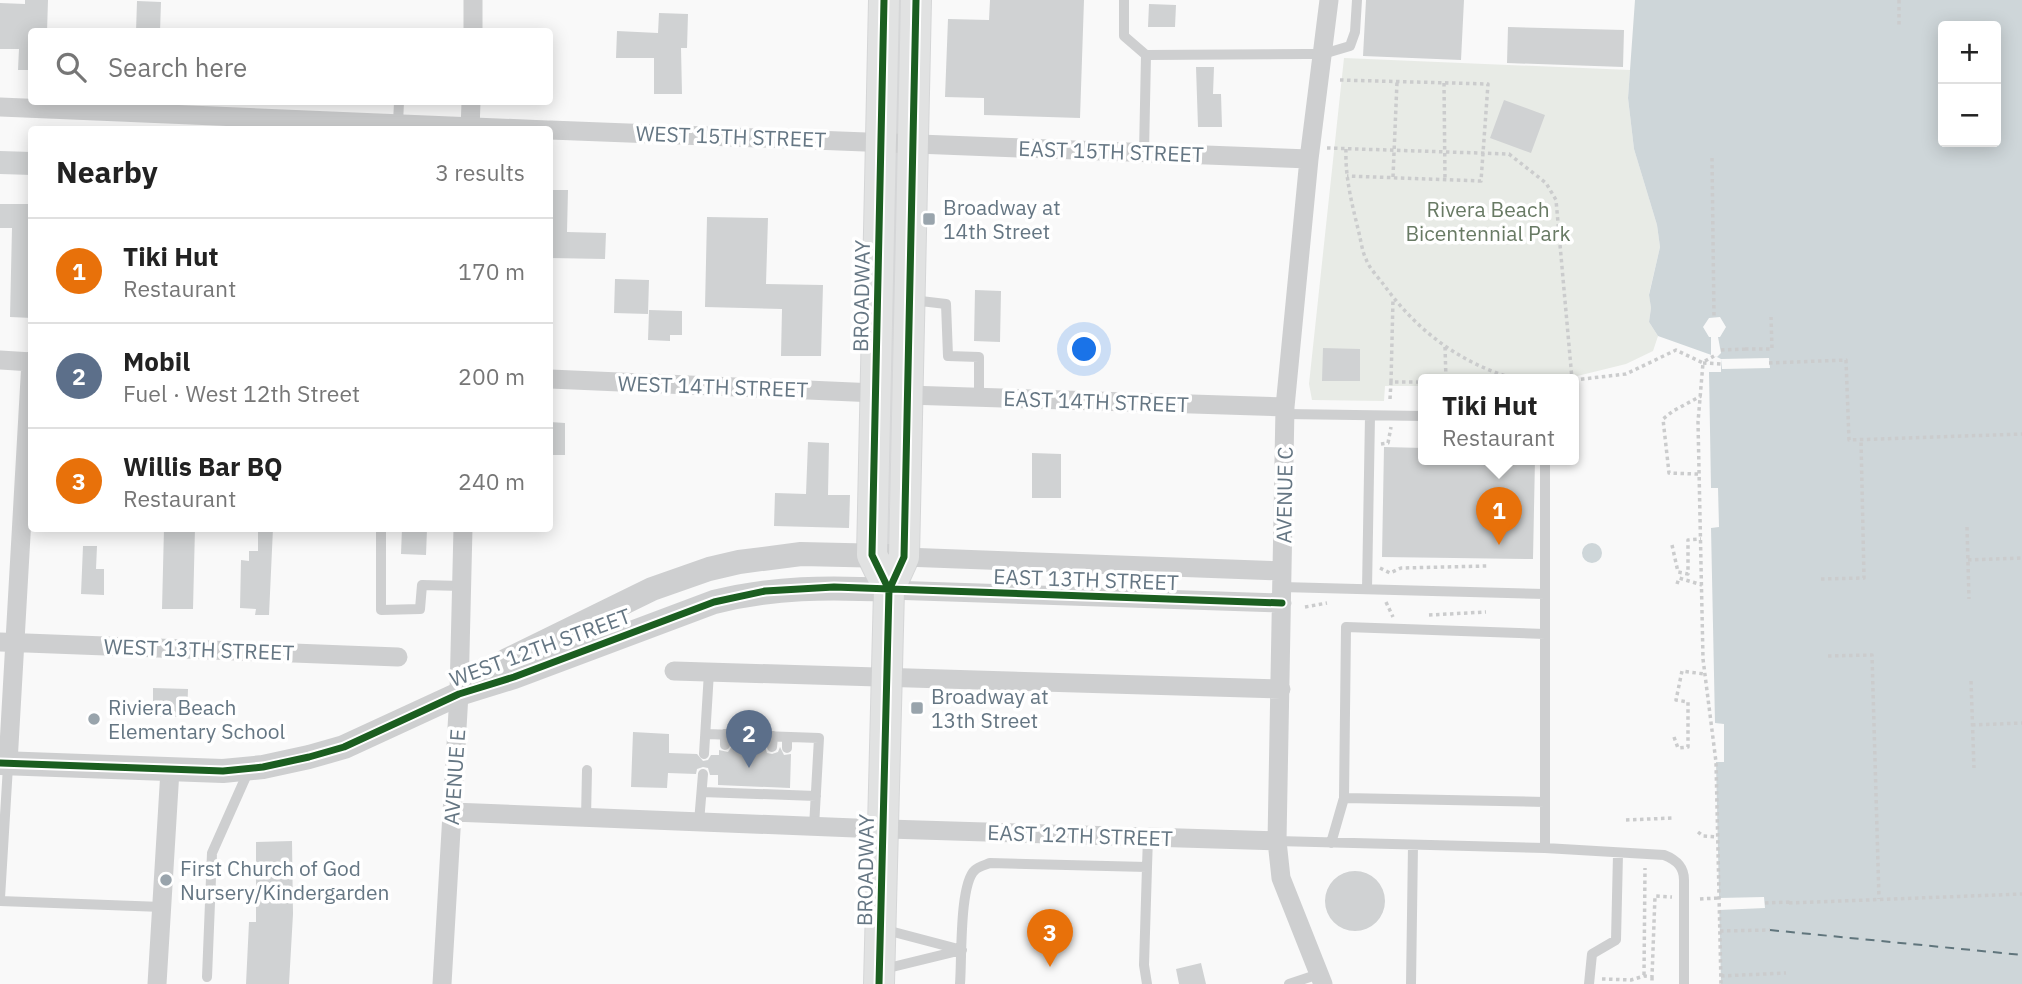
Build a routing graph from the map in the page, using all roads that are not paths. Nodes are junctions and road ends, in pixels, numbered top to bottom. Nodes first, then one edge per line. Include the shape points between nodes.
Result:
1 (473, 0) edge
2 (884, 0) edge
3 (915, 0) edge
4 (1124, 0) edge
5 (1329, 0) edge
6 (1357, 0) edge
7 (472, 28) edge
8 (1323, 54) junction
9 (1146, 55) junction
10 (399, 105) edge
11 (471, 105) edge
12 (0, 107) edge
13 (398, 123) junction
14 (441, 126) edge
15 (470, 126) edge
16 (553, 130) edge
17 (882, 142) junction
18 (913, 144) junction
19 (1144, 153) junction
20 (1309, 159) junction
21 (909, 299) junction
22 (0, 360) edge
23 (28, 362) edge
24 (553, 379) edge
25 (876, 393) junction
26 (907, 395) junction
27 (979, 397) junction
28 (1285, 410) junction
29 (1370, 416) junction
30 (1418, 416) edge
31 (28, 460) edge
32 (1545, 465) edge
33 (27, 493) edge
34 (381, 532) edge
35 (463, 532) edge
36 (872, 555) junction
37 (904, 557) junction
38 (462, 586) junction
39 (1282, 587) junction
40 (1367, 589) junction
41 (889, 590) junction
42 (1545, 594) junction
43 (1545, 634) junction
44 (8, 642) edge
45 (398, 657) dead end
46 (674, 671) dead end
47 (709, 672) junction
48 (887, 677) junction
49 (1281, 690) junction
50 (459, 694) junction
51 (706, 734) junction
52 (704, 754) dead end
53 (4, 763) edge
54 (249, 768) junction
55 (587, 769) dead end
56 (170, 770) junction
57 (703, 774) dead end
58 (702, 792) junction
59 (816, 796) junction
60 (1344, 798) junction
61 (1545, 802) junction
62 (452, 812) junction
63 (586, 818) junction
64 (699, 822) junction
65 (814, 827) junction
66 (883, 829) junction
67 (1148, 837) junction
68 (1277, 841) junction
69 (1331, 843) junction
70 (1413, 845) junction
71 (1545, 848) junction
72 (1618, 854) junction
73 (1147, 867) junction
74 (0, 899) edge
75 (162, 907) junction
76 (881, 929) junction
77 (962, 950) junction
78 (206, 977) dead end
79 (879, 977) edge
80 (1321, 979) edge
81 (1589, 981) edge
82 (158, 984) edge
83 (442, 984) edge
84 (960, 984) edge
85 (1147, 984) edge
86 (1289, 984) edge
87 (1411, 984) edge
88 (1684, 984) edge

1 - 7 street
2 - 17 main road, BROADWAY
3 - 18 main road, BROADWAY
4 - 9 lane via 1124,36
5 - 8 street, AVENUE C
6 - 8 lane via 1350,46
8 - 9 lane
8 - 20 street, AVENUE C
9 - 19 lane
10 - 13 lane
11 - 15 street
12 - 13 street, WEST 15TH STREET
13 - 14 street, WEST 15TH STREET
16 - 17 street, WEST 15TH STREET
17 - 18 street, WEST 15TH STREET
17 - 25 main road, BROADWAY
18 - 19 street, EAST 15TH STREET
18 - 21 main road, BROADWAY
19 - 20 street, EAST 15TH STREET
20 - 28 street, AVENUE C
21 - 26 main road, BROADWAY
21 - 27 lane via 946,304 948,356 979,357
22 - 23 street
24 - 25 street, WEST 14TH STREET
25 - 36 main road, BROADWAY
26 - 27 street, EAST 14TH STREET
26 - 37 main road, BROADWAY
27 - 28 street, EAST 14TH STREET
28 - 29 lane
28 - 39 street, AVENUE C
29 - 30 lane
29 - 40 lane
31 - 33 street
32 - 42 lane
33 - 44 street
34 - 38 lane via 381,610 420,609 422,585
35 - 38 street, AVENUE E
36 - 37 street, WEST 12TH STREET
36 - 41 main road, BROADWAY
36 - 50 street, WEST 12TH STREET via 771,557 690,575 507,660
37 - 39 street, EAST 13TH STREET
37 - 41 main road, BROADWAY
38 - 50 street, AVENUE E
39 - 40 lane
39 - 41 street, EAST 13TH STREET
39 - 49 street, AVENUE C
40 - 42 lane
41 - 48 main road, BROADWAY
41 - 50 street, WEST 12TH STREET via 803,587 743,595
42 - 43 lane
43 - 60 lane via 1346,627
43 - 61 lane
44 - 45 street, WEST 13TH STREET
44 - 53 street
46 - 47 street
47 - 48 street
47 - 51 lane
48 - 49 street
48 - 66 main road, BROADWAY
49 - 68 street, AVENUE C
50 - 54 street, WEST 12TH STREET via 344,747
50 - 62 street, AVENUE E
51 - 52 lane
51 - 59 lane via 725,740 772,742 819,738
53 - 56 street, WEST 12TH STREET
53 - 74 lane
54 - 56 street, WEST 12TH STREET
54 - 78 lane via 212,853
55 - 63 lane
56 - 75 street
57 - 58 lane
58 - 59 lane
58 - 64 lane
59 - 65 lane
60 - 61 lane
60 - 69 lane
61 - 71 lane
62 - 63 street
62 - 83 street, AVENUE E
63 - 64 street
64 - 65 street
65 - 66 street
66 - 67 street, EAST 12TH STREET
66 - 76 main road, BROADWAY
67 - 68 street, EAST 12TH STREET
67 - 73 lane
68 - 69 lane
68 - 80 street, AVENUE C via 1282,878
69 - 70 lane
70 - 71 lane
70 - 87 lane
71 - 72 lane
72 - 81 lane via 1616,940 1592,954
72 - 88 lane via 1664,855 1684,872
73 - 77 lane via 990,863 975,869 967,881
73 - 85 lane
74 - 75 lane
75 - 82 street
76 - 77 lane
76 - 79 main road, BROADWAY
77 - 79 lane
77 - 84 lane
80 - 86 lane

